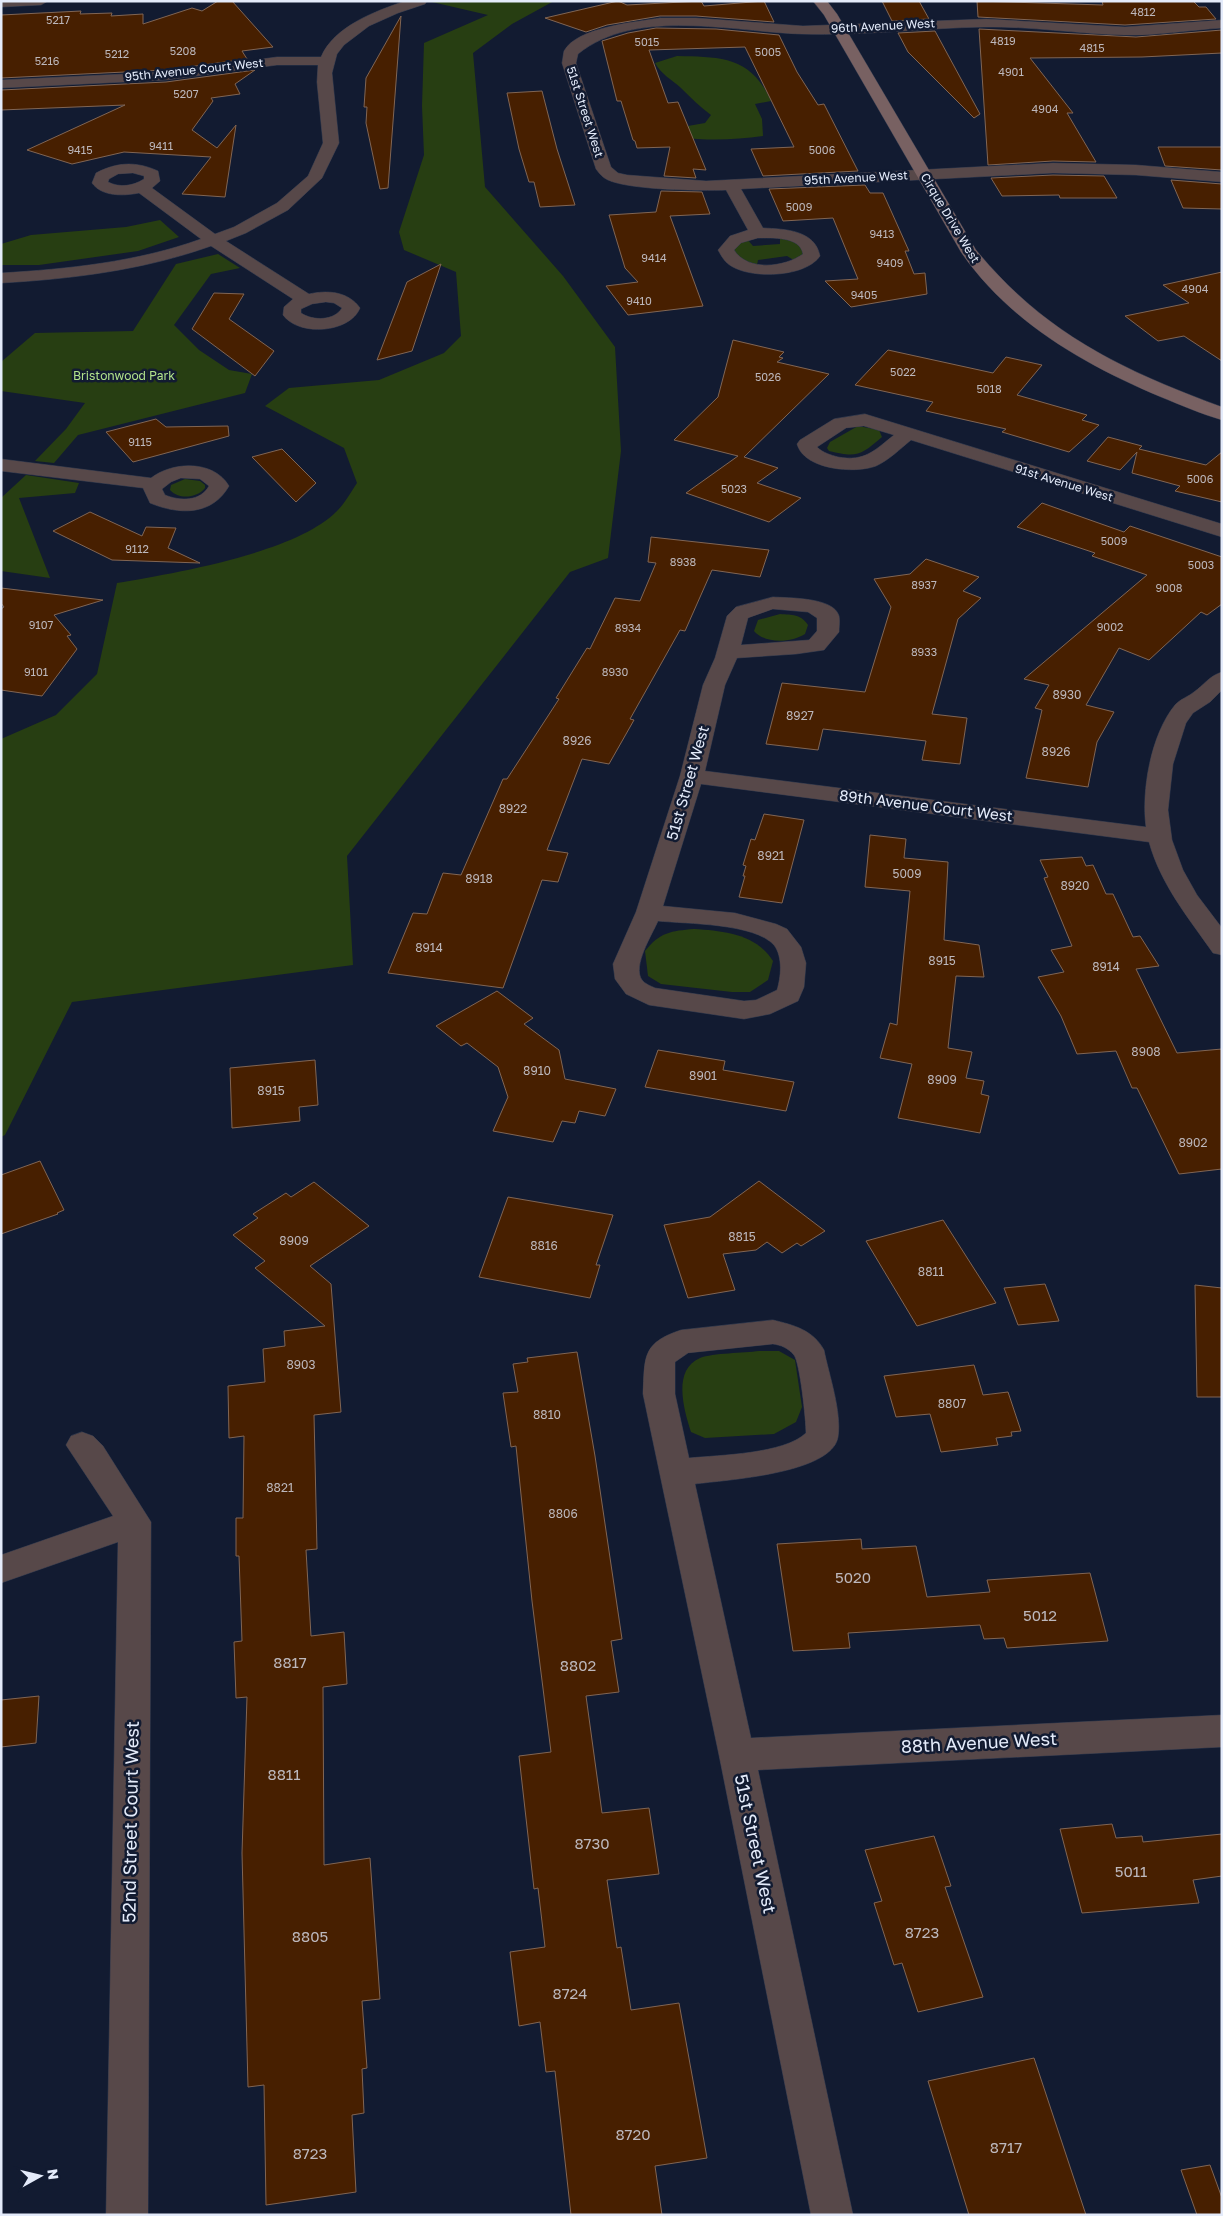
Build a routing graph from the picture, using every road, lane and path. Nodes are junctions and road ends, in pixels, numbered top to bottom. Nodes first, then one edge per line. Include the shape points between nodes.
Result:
1 (40, 1) edge
2 (420, 1) edge
3 (820, 1) edge
4 (1, 3) edge
5 (1222, 24) edge
6 (838, 28) junction
7 (1165, 28) junction
8 (603, 32) joint
9 (1197, 39) dead end
10 (326, 61) junction
11 (1, 84) edge
12 (924, 174) junction
13 (612, 176) joint
14 (1222, 177) edge
15 (731, 185) junction
16 (141, 187) dead end
17 (758, 234) dead end
18 (213, 240) junction
19 (1, 278) edge
20 (306, 300) dead end
21 (1222, 414) edge
22 (906, 434) dead end
23 (1, 465) edge
24 (155, 484) dead end
25 (1222, 531) edge
26 (727, 654) dead end
27 (1222, 679) edge
28 (1212, 702) edge
29 (692, 776) junction
30 (1159, 836) junction
31 (649, 912) junction
32 (1222, 946) edge
33 (82, 1445) dead end
34 (676, 1473) junction
35 (134, 1522) junction
36 (1, 1569) edge
37 (1222, 1732) edge
38 (737, 1755) junction
39 (127, 2215) edge
40 (832, 2215) edge

1 - 4 street
2 - 10 street via 359,27 335,47
3 - 6 street, Cirque Drive West
5 - 7 street, 96th Avenue West
6 - 7 street, 96th Avenue West via 953,19 1125,31
6 - 8 street, 96th Avenue West via 803,30 678,22 642,24
6 - 12 street, Cirque Drive West
7 - 9 street, 96th Avenue West
8 - 13 street, 51st Street West via 577,46 571,52 569,62 602,166
10 - 11 street, 95th Avenue Court West via 269,62 166,76
10 - 18 street via 331,143 326,162 300,193 272,212
12 - 14 street, 95th Avenue West via 1091,168
12 - 15 street, 95th Avenue West
12 - 21 street, Cirque Drive West via 981,270 1014,304 1089,355 1155,388
13 - 15 street, 95th Avenue West via 682,185
15 - 17 street
16 - 18 street
18 - 19 street via 155,259 110,268
18 - 20 street
22 - 25 street, 91st Avenue West
23 - 24 street
26 - 29 street, 51st Street West via 714,685
27 - 28 street
28 - 30 street via 1184,709 1171,730 1160,765 1155,811
29 - 30 street, 89th Avenue Court West
29 - 31 street, 51st Street West
30 - 32 street via 1170,870
31 - 31 street, 51st Street West via 736,922 777,934 789,947 793,960 794,981 789,995 761,1008 744,1010 649,996 635,988 628,979 626,964
33 - 35 street via 92,1455
34 - 34 street, 51st Street West via 659,1394 660,1356 681,1342 773,1332 792,1336 809,1350 821,1411 822,1438 816,1444 780,1460
34 - 38 street, 51st Street West
35 - 36 street
35 - 39 street, 52nd Street Court West
37 - 38 street, 88th Avenue West
38 - 40 street, 51st Street West

